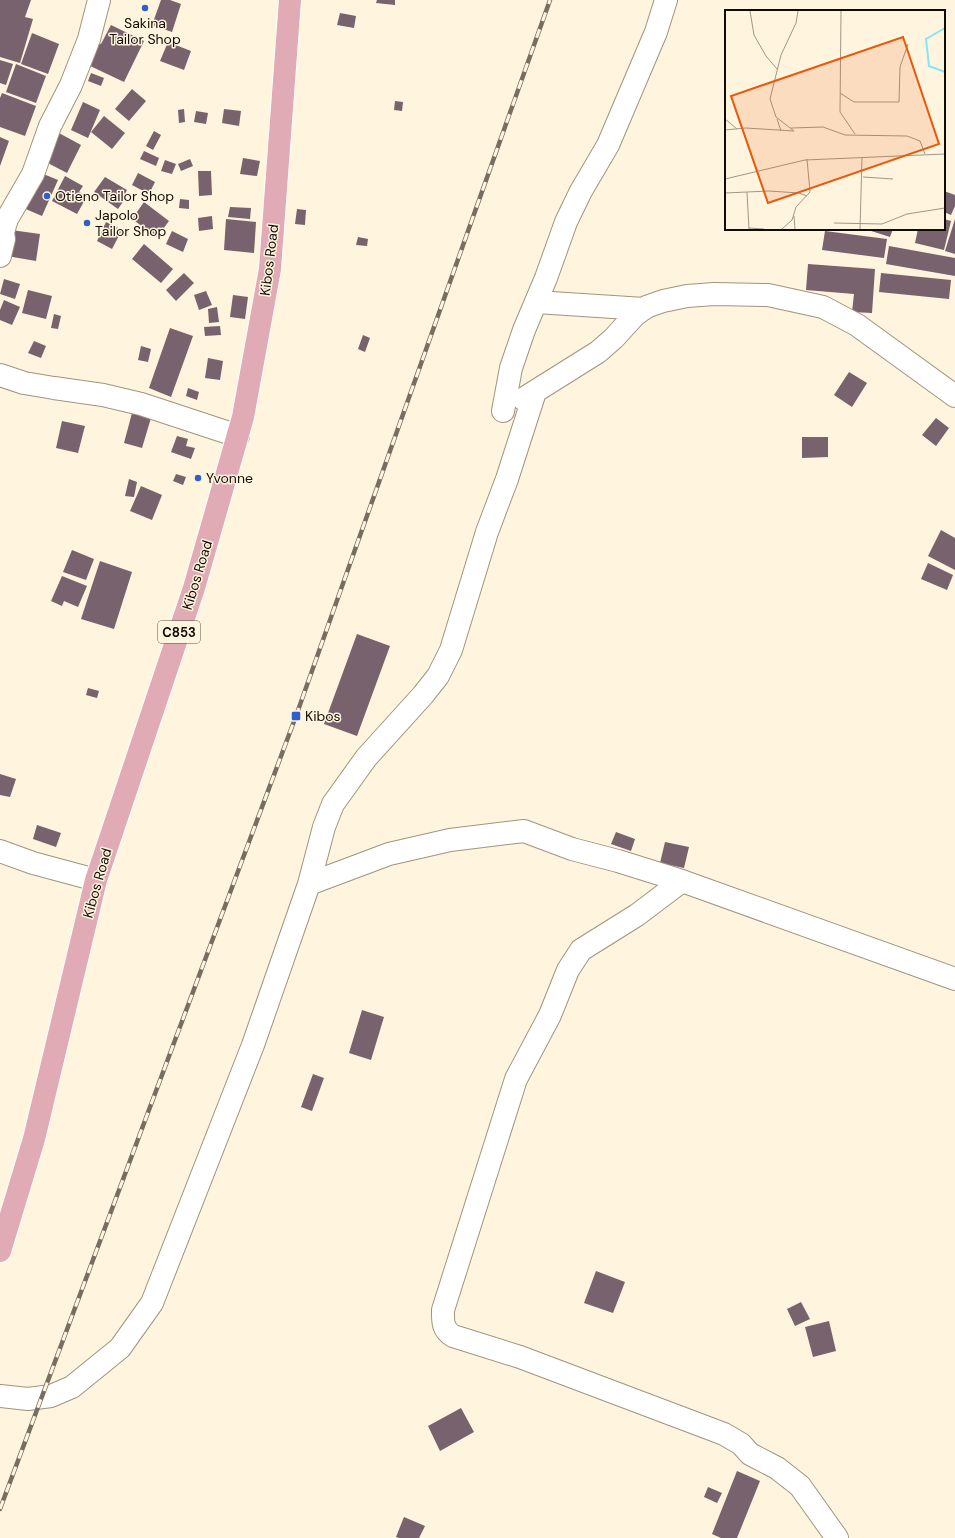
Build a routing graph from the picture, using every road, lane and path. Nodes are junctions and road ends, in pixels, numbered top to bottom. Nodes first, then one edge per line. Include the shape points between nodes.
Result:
1 (99, 0) edge
2 (290, 0) edge
3 (666, 0) edge
4 (0, 256) edge
5 (536, 302) junction
6 (644, 309) junction
7 (0, 375) edge
8 (535, 392) junction
9 (955, 396) edge
10 (238, 436) junction
11 (0, 852) edge
12 (96, 880) junction
13 (682, 881) junction
14 (309, 884) junction
15 (955, 979) edge
16 (0, 1251) edge
17 (0, 1396) edge
18 (837, 1538) edge

1 - 4 street via 86,46 71,85 50,126 33,174 7,219
2 - 10 main road, Kibos Road / C853 via 270,269 244,417
3 - 5 street via 656,32 608,145 566,222
5 - 6 street
5 - 8 street via 511,368 503,411
6 - 8 street via 598,352
6 - 9 street via 681,297 714,294 768,295 823,307 856,325
7 - 10 street via 24,383 103,395 141,404
8 - 14 street via 487,532 451,650 438,676 366,758 333,804 324,827
10 - 12 main road, Kibos Road / C853 via 194,588
11 - 12 street
12 - 16 main road, Kibos Road / C853 via 34,1139
13 - 14 street via 572,849 524,831 450,840 389,854
13 - 15 street
13 - 18 street via 637,915 581,950 568,970 550,1015 516,1079 443,1310 444,1326 453,1336 520,1357 724,1434 800,1486
14 - 17 street via 253,1045 152,1304 120,1348 72,1387 51,1396 28,1399

